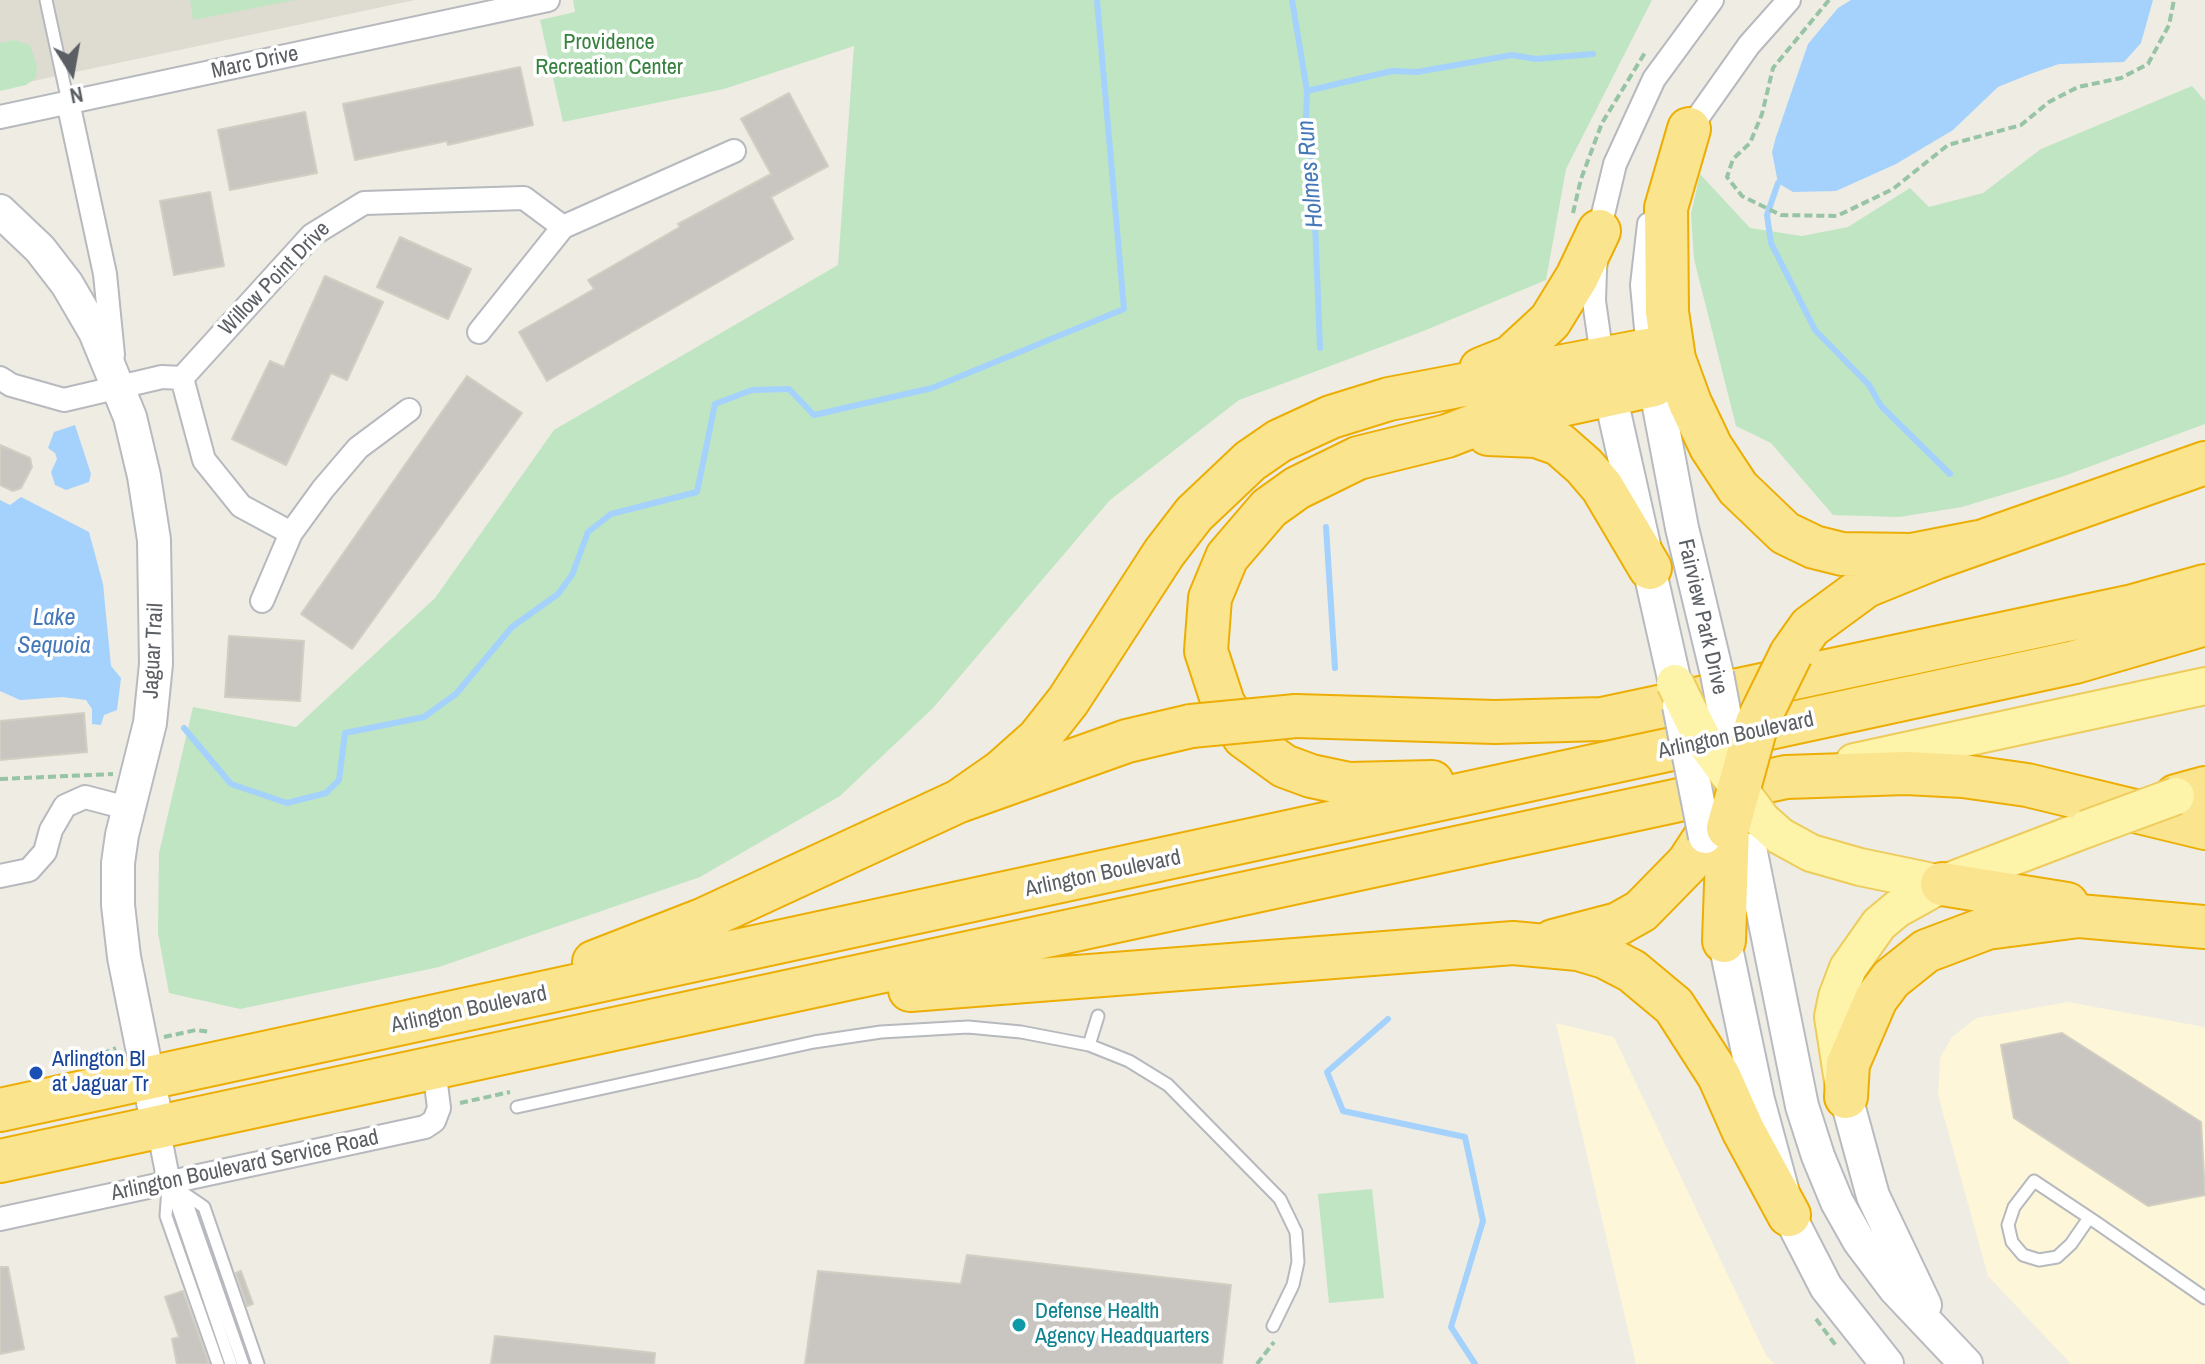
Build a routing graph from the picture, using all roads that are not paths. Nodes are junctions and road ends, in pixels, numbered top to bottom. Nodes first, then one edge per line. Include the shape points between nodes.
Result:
1 (46, 0) edge
2 (548, 0) edge
3 (1712, 0) edge
4 (1789, 0) edge
5 (68, 102) junction
6 (0, 117) edge
7 (1689, 129) junction
8 (734, 151) dead end
9 (0, 211) edge
10 (563, 227) junction
11 (1599, 231) junction
12 (479, 332) dead end
13 (1651, 368) junction
14 (1606, 375) junction
15 (0, 378) edge
16 (182, 378) junction
17 (117, 380) junction
18 (1417, 394) junction
19 (409, 410) dead end
20 (1447, 436) junction
21 (2205, 466) edge
22 (291, 533) junction
23 (1978, 542) junction
24 (1650, 568) junction
25 (2205, 586) edge
26 (262, 601) dead end
27 (2205, 624) edge
28 (2205, 635) edge
29 (2075, 662) junction
30 (1675, 683) junction
31 (2205, 686) edge
32 (1658, 752) junction
33 (1786, 777) junction
34 (2195, 789) edge
35 (959, 801) junction
36 (117, 805) junction
37 (1736, 819) junction
38 (2205, 828) edge
39 (0, 876) edge
40 (1942, 884) junction
41 (2154, 920) junction
42 (866, 925) junction
43 (2205, 927) edge
44 (1724, 941) joint
45 (1540, 943) junction
46 (714, 1008) junction
47 (1098, 1016) dead end
48 (419, 1021) junction
49 (1089, 1045) junction
50 (145, 1060) junction
51 (434, 1068) junction
52 (1846, 1097) junction
53 (517, 1107) dead end
54 (0, 1110) edge
55 (158, 1127) junction
56 (0, 1161) edge
57 (169, 1183) junction
58 (1789, 1215) junction
59 (2089, 1218) junction
60 (0, 1219) edge
61 (2205, 1298) edge
62 (1273, 1326) dead end
63 (1940, 1336) junction
64 (218, 1364) edge
65 (231, 1364) edge
66 (243, 1364) edge
67 (258, 1364) edge
68 (1887, 1364) edge
69 (1966, 1364) edge

1 - 5 lane
2 - 5 street, Marc Drive
3 - 11 street, Fairview Park Drive via 1654,79 1630,125
4 - 7 street, Fairview Park Drive via 1749,45
5 - 6 street, Marc Drive
5 - 17 street via 105,274
7 - 13 street, Fairview Park Drive via 1659,189 1648,231 1642,285
7 - 23 highway via 1666,208 1667,312 1674,359 1690,403 1738,488 1785,533 1842,554 1911,555
8 - 10 street
9 - 17 main road, Jaguar Trail via 25,232 67,284
10 - 12 street
10 - 16 street, Willow Point Drive via 524,198 364,203 312,235
11 - 14 street, Fairview Park Drive via 1594,301
11 - 18 highway via 1565,297 1530,341 1511,357
13 - 14 highway
13 - 37 main road, Fairview Park Drive, bridge via 1717,674
14 - 18 highway
14 - 20 highway
14 - 24 main road, Fairview Park Drive
15 - 17 street via 64,400
16 - 17 street
16 - 22 street via 204,460 241,506
17 - 36 main road, Jaguar Trail via 144,476 158,605 150,723
18 - 35 highway via 1331,417 1279,441 1238,471 1164,553 1093,666 1038,739
19 - 22 street via 358,448
20 - 24 highway via 1511,433 1559,444 1602,487
20 - 32 highway via 1358,458 1322,474 1269,508 1227,557 1210,598 1206,651 1223,703 1244,737 1284,766 1311,776 1371,785 1450,780 1581,753
21 - 23 highway
22 - 26 street
23 - 37 highway, bridge via 1866,586 1810,627 1757,723
24 - 30 main road, Fairview Park Drive
25 - 35 highway, bridge via 2133,606 1602,719 1495,722 1296,716 1191,726 1127,741
27 - 29 highway
28 - 29 main road, Arlington Boulevard
29 - 32 highway, Arlington Boulevard
30 - 37 main road, Fairview Park Drive, bridge
30 - 37 main road, bridge
31 - 33 main road
32 - 42 highway, Arlington Boulevard
33 - 38 highway via 1963,776 2027,785
33 - 46 highway
34 - 40 main road, bridge
35 - 48 highway via 702,920 531,986
36 - 39 street via 85,797 65,806 45,852 29,870
36 - 50 main road, Jaguar Trail via 118,905
37 - 40 main road via 1811,853
37 - 44 highway
37 - 45 highway via 1641,911 1618,924
37 - 63 main road, Fairview Park Drive via 1818,1156 1859,1241
40 - 41 highway
40 - 52 main road via 1879,924 1848,968 1833,1017
41 - 43 highway
41 - 52 highway via 2033,920 1987,928 1926,951 1891,979 1876,999 1848,1064
42 - 48 highway, Arlington Boulevard
42 - 55 highway via 767,970 178,1098
44 - 58 main road
45 - 46 highway via 1030,979
45 - 58 highway via 1605,957 1632,971 1674,1006 1719,1076
46 - 51 highway
47 - 49 lane
48 - 50 highway, Arlington Boulevard
49 - 53 lane via 968,1027 897,1030 814,1042
49 - 62 lane via 1168,1085 1280,1199 1296,1232 1298,1262
50 - 54 highway, Arlington Boulevard
50 - 55 main road, Jaguar Trail
51 - 55 highway
51 - 57 street, Arlington Boulevard Service Road via 440,1104 435,1119 425,1127
52 - 63 main road via 1873,1196
55 - 56 highway
55 - 57 street
57 - 60 street, Arlington Boulevard Service Road
57 - 64 lane via 166,1216
57 - 65 lane
57 - 66 lane via 189,1209
57 - 67 lane via 204,1207
58 - 68 main road via 1826,1287
59 - 59 lane via 2057,1257 2039,1260 2023,1255 2012,1242 2008,1225 2034,1181
59 - 61 lane
63 - 69 main road, Fairview Park Drive

